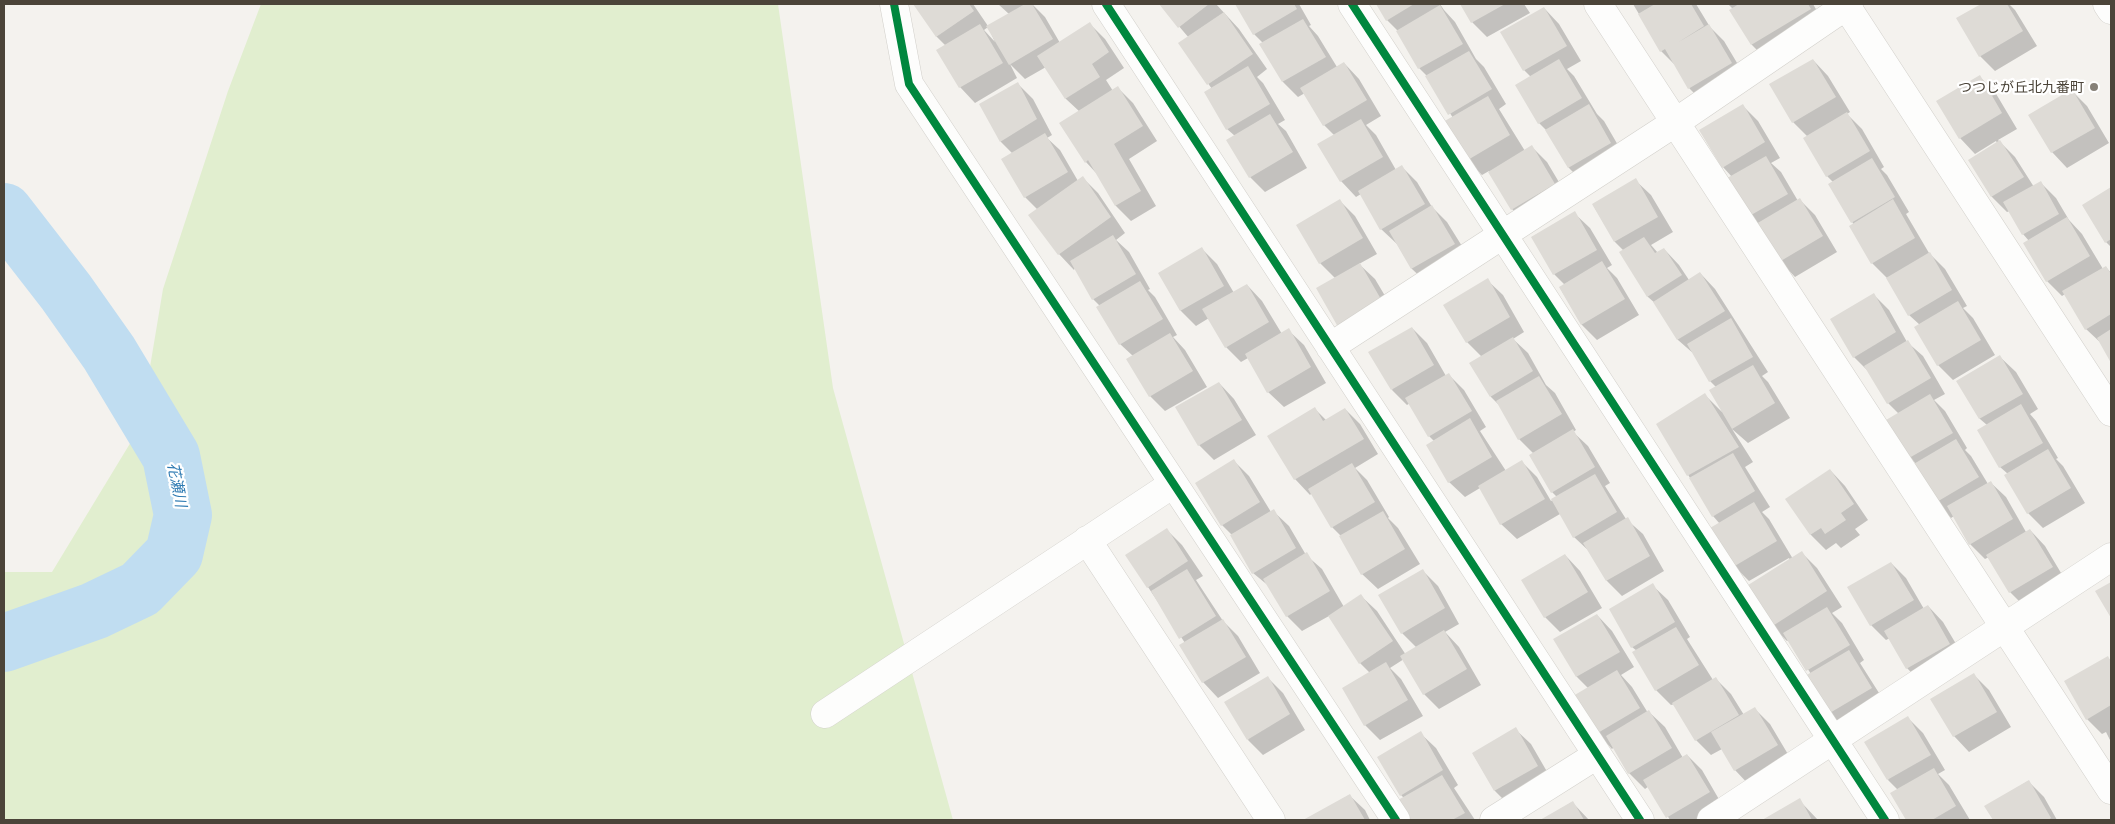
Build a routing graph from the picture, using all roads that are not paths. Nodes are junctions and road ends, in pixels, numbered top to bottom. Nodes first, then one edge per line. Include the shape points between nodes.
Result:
1 (894, 4) edge
2 (1106, 4) edge
3 (1352, 4) edge
4 (1598, 4) edge
5 (1847, 4) edge
6 (2107, 4) edge
7 (2111, 10) edge
8 (1676, 122) junction
9 (1502, 234) junction
10 (1330, 347) junction
11 (2111, 412) edge
12 (1173, 484) junction
13 (1087, 540) junction
14 (2111, 557) edge
15 (2004, 626) junction
16 (826, 714) dead end
17 (1832, 740) junction
18 (1597, 755) junction
19 (2111, 790) edge
20 (1271, 820) edge
21 (1396, 820) edge
22 (1494, 820) edge
23 (1640, 820) edge
24 (1712, 820) edge
25 (1885, 820) edge

1 - 12 street via 909,84
2 - 10 street
3 - 9 street
4 - 8 street
5 - 8 street
5 - 11 street
6 - 7 street
8 - 9 street
8 - 15 street
9 - 10 street
9 - 17 street
10 - 18 street
12 - 13 street
12 - 21 street
13 - 16 street
13 - 20 street
14 - 15 street
15 - 17 street
15 - 19 street
17 - 24 street
17 - 25 street
18 - 22 street
18 - 23 street

